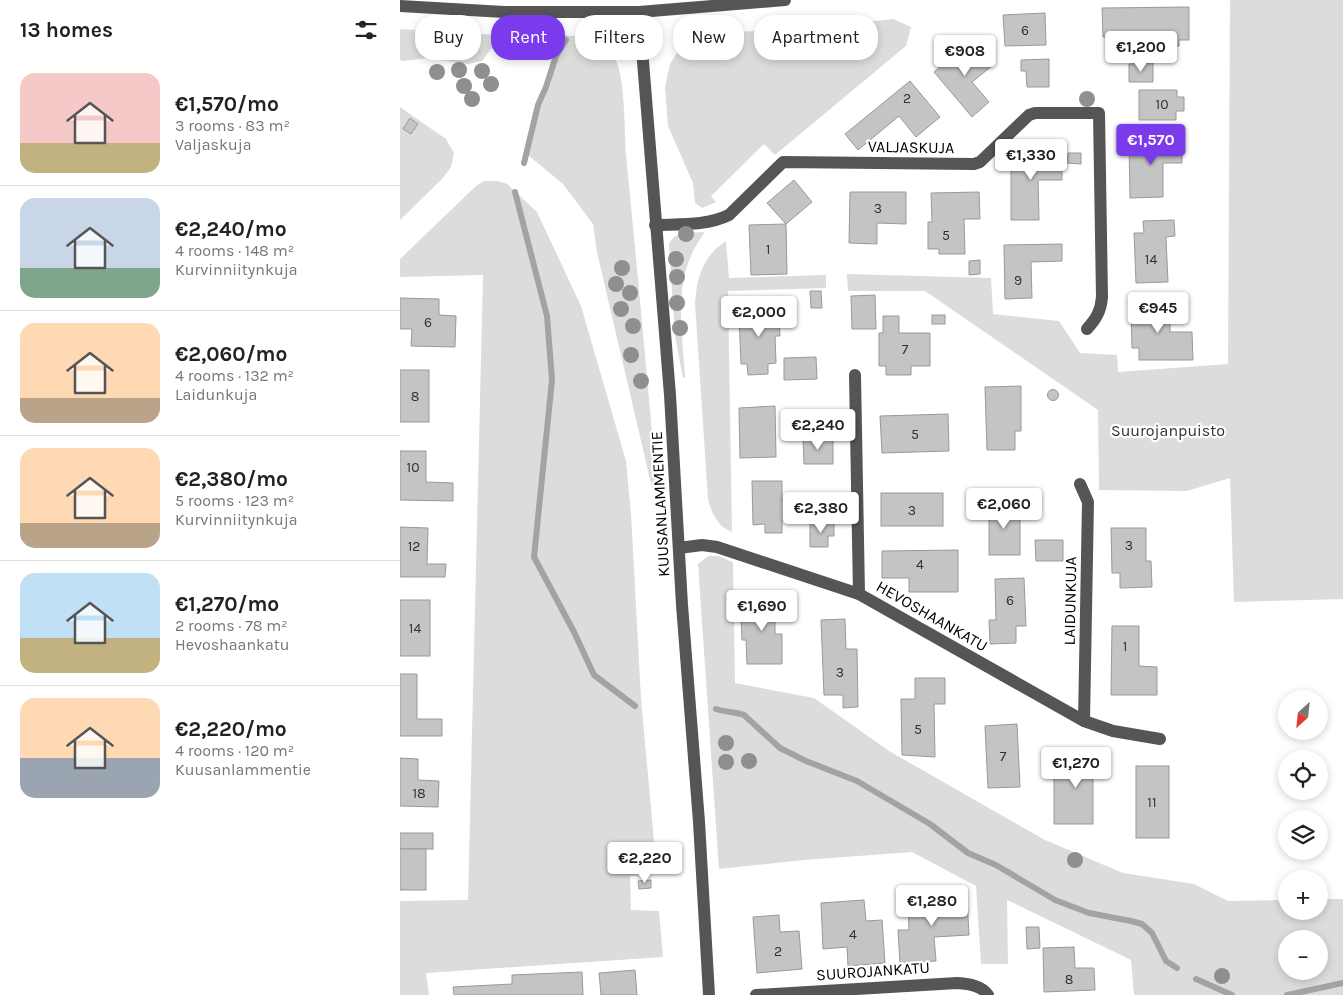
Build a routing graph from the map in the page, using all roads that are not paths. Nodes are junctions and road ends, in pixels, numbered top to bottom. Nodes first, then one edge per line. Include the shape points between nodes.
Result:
1 (785, 0) edge
2 (400, 6) edge
3 (639, 12) junction
4 (656, 225) junction
5 (1087, 329) dead end
6 (855, 375) dead end
7 (1080, 484) dead end
8 (679, 548) junction
9 (860, 594) junction
10 (1084, 721) junction
11 (1160, 739) dead end
12 (709, 995) edge
13 (756, 995) edge
14 (988, 995) edge

1 - 3 street
2 - 3 street via 504,12
3 - 4 street, KUUSANLAMMENTIE
4 - 5 street, VALJASKUJA via 718,220 729,214 782,162 974,164 1029,115 1099,113 1102,297 1099,313
4 - 8 street, KUUSANLAMMENTIE
6 - 9 street
7 - 10 street, LAIDUNKUJA via 1088,502
8 - 9 street, HEVOSHAANKATU via 717,547
8 - 12 street, KUUSANLAMMENTIE
9 - 10 street, HEVOSHAANKATU
10 - 11 street, HEVOSHAANKATU via 1112,731
13 - 14 street, SUUROJANKATU via 957,982 984,990

